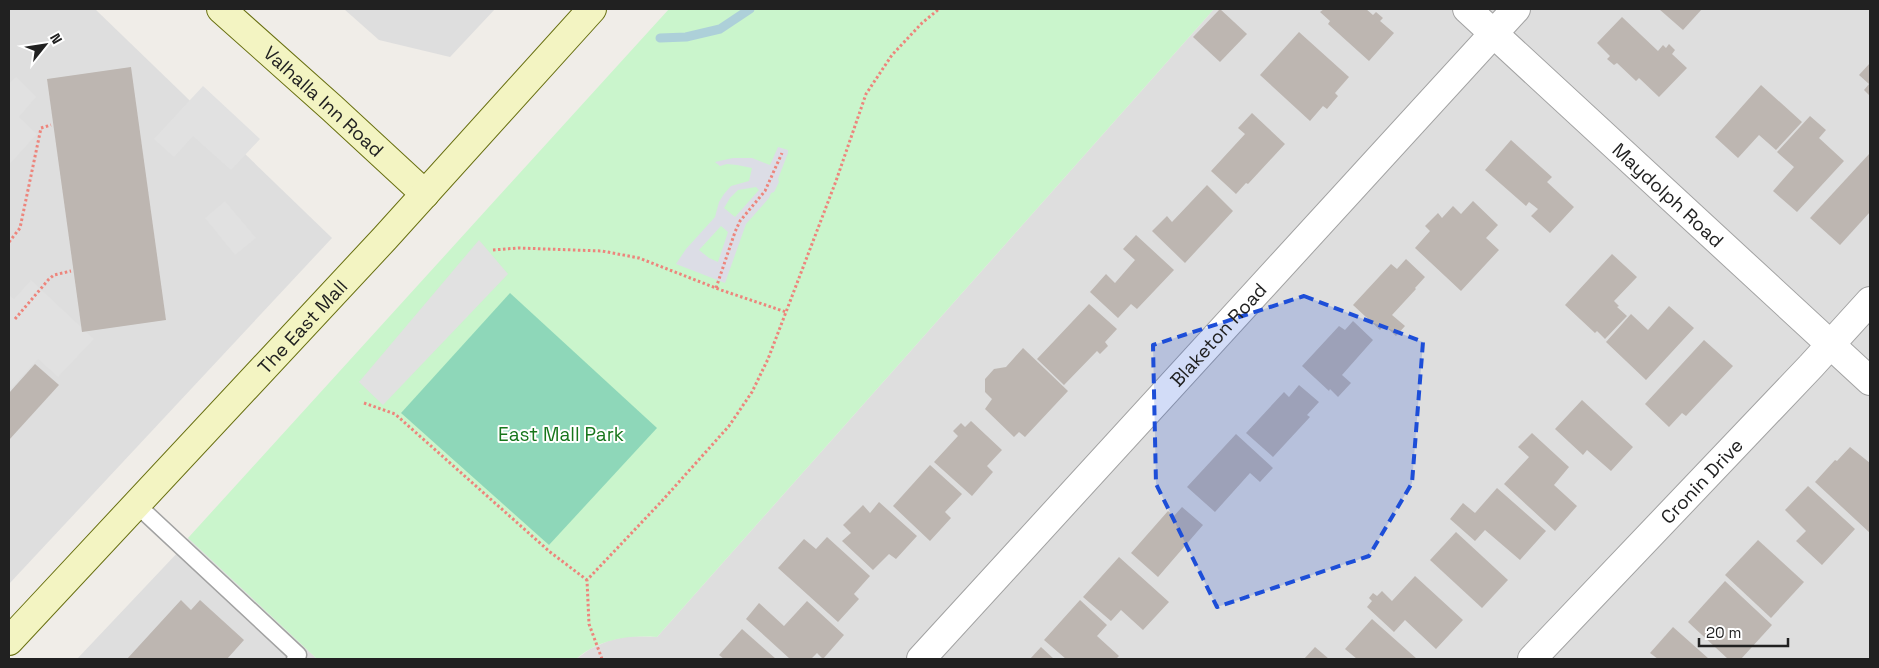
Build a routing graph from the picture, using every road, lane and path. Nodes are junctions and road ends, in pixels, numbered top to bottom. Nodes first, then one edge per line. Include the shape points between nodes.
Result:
1 (221, 9) edge
2 (592, 9) edge
3 (939, 9) edge
4 (1467, 9) edge
5 (1516, 9) edge
6 (1493, 33) junction
7 (51, 125) dead end
8 (782, 153) dead end
9 (425, 194) junction
10 (9, 242) edge
11 (493, 250) dead end
12 (71, 271) dead end
13 (716, 288) junction
14 (1870, 301) edge
15 (786, 312) junction
16 (15, 319) dead end
17 (1831, 345) junction
18 (1870, 381) edge
19 (364, 403) dead end
20 (137, 505) junction
21 (586, 580) junction
22 (9, 641) edge
23 (295, 659) edge
24 (602, 659) edge
25 (921, 659) edge
26 (1532, 659) edge

1 - 9 main road, Valhalla Inn Road
2 - 9 main road, The East Mall
3 - 15 path via 892,56 866,94
4 - 6 street, Maydolph Road
5 - 6 street, Blaketon Road
6 - 17 street, Maydolph Road
6 - 25 street, Blaketon Road
7 - 10 path via 41,128 20,228
8 - 13 path via 765,191 740,221
9 - 20 main road, The East Mall
11 - 13 path via 602,251 639,258
12 - 16 path via 49,279
13 - 15 path
14 - 17 street, Cronin Drive
15 - 21 path via 752,392 729,426
17 - 18 street, Maydolph Road
17 - 26 street, Cronin Drive
19 - 21 path via 395,414
20 - 22 main road, The East Mall
20 - 23 lane via 298,655
21 - 24 path via 589,624

